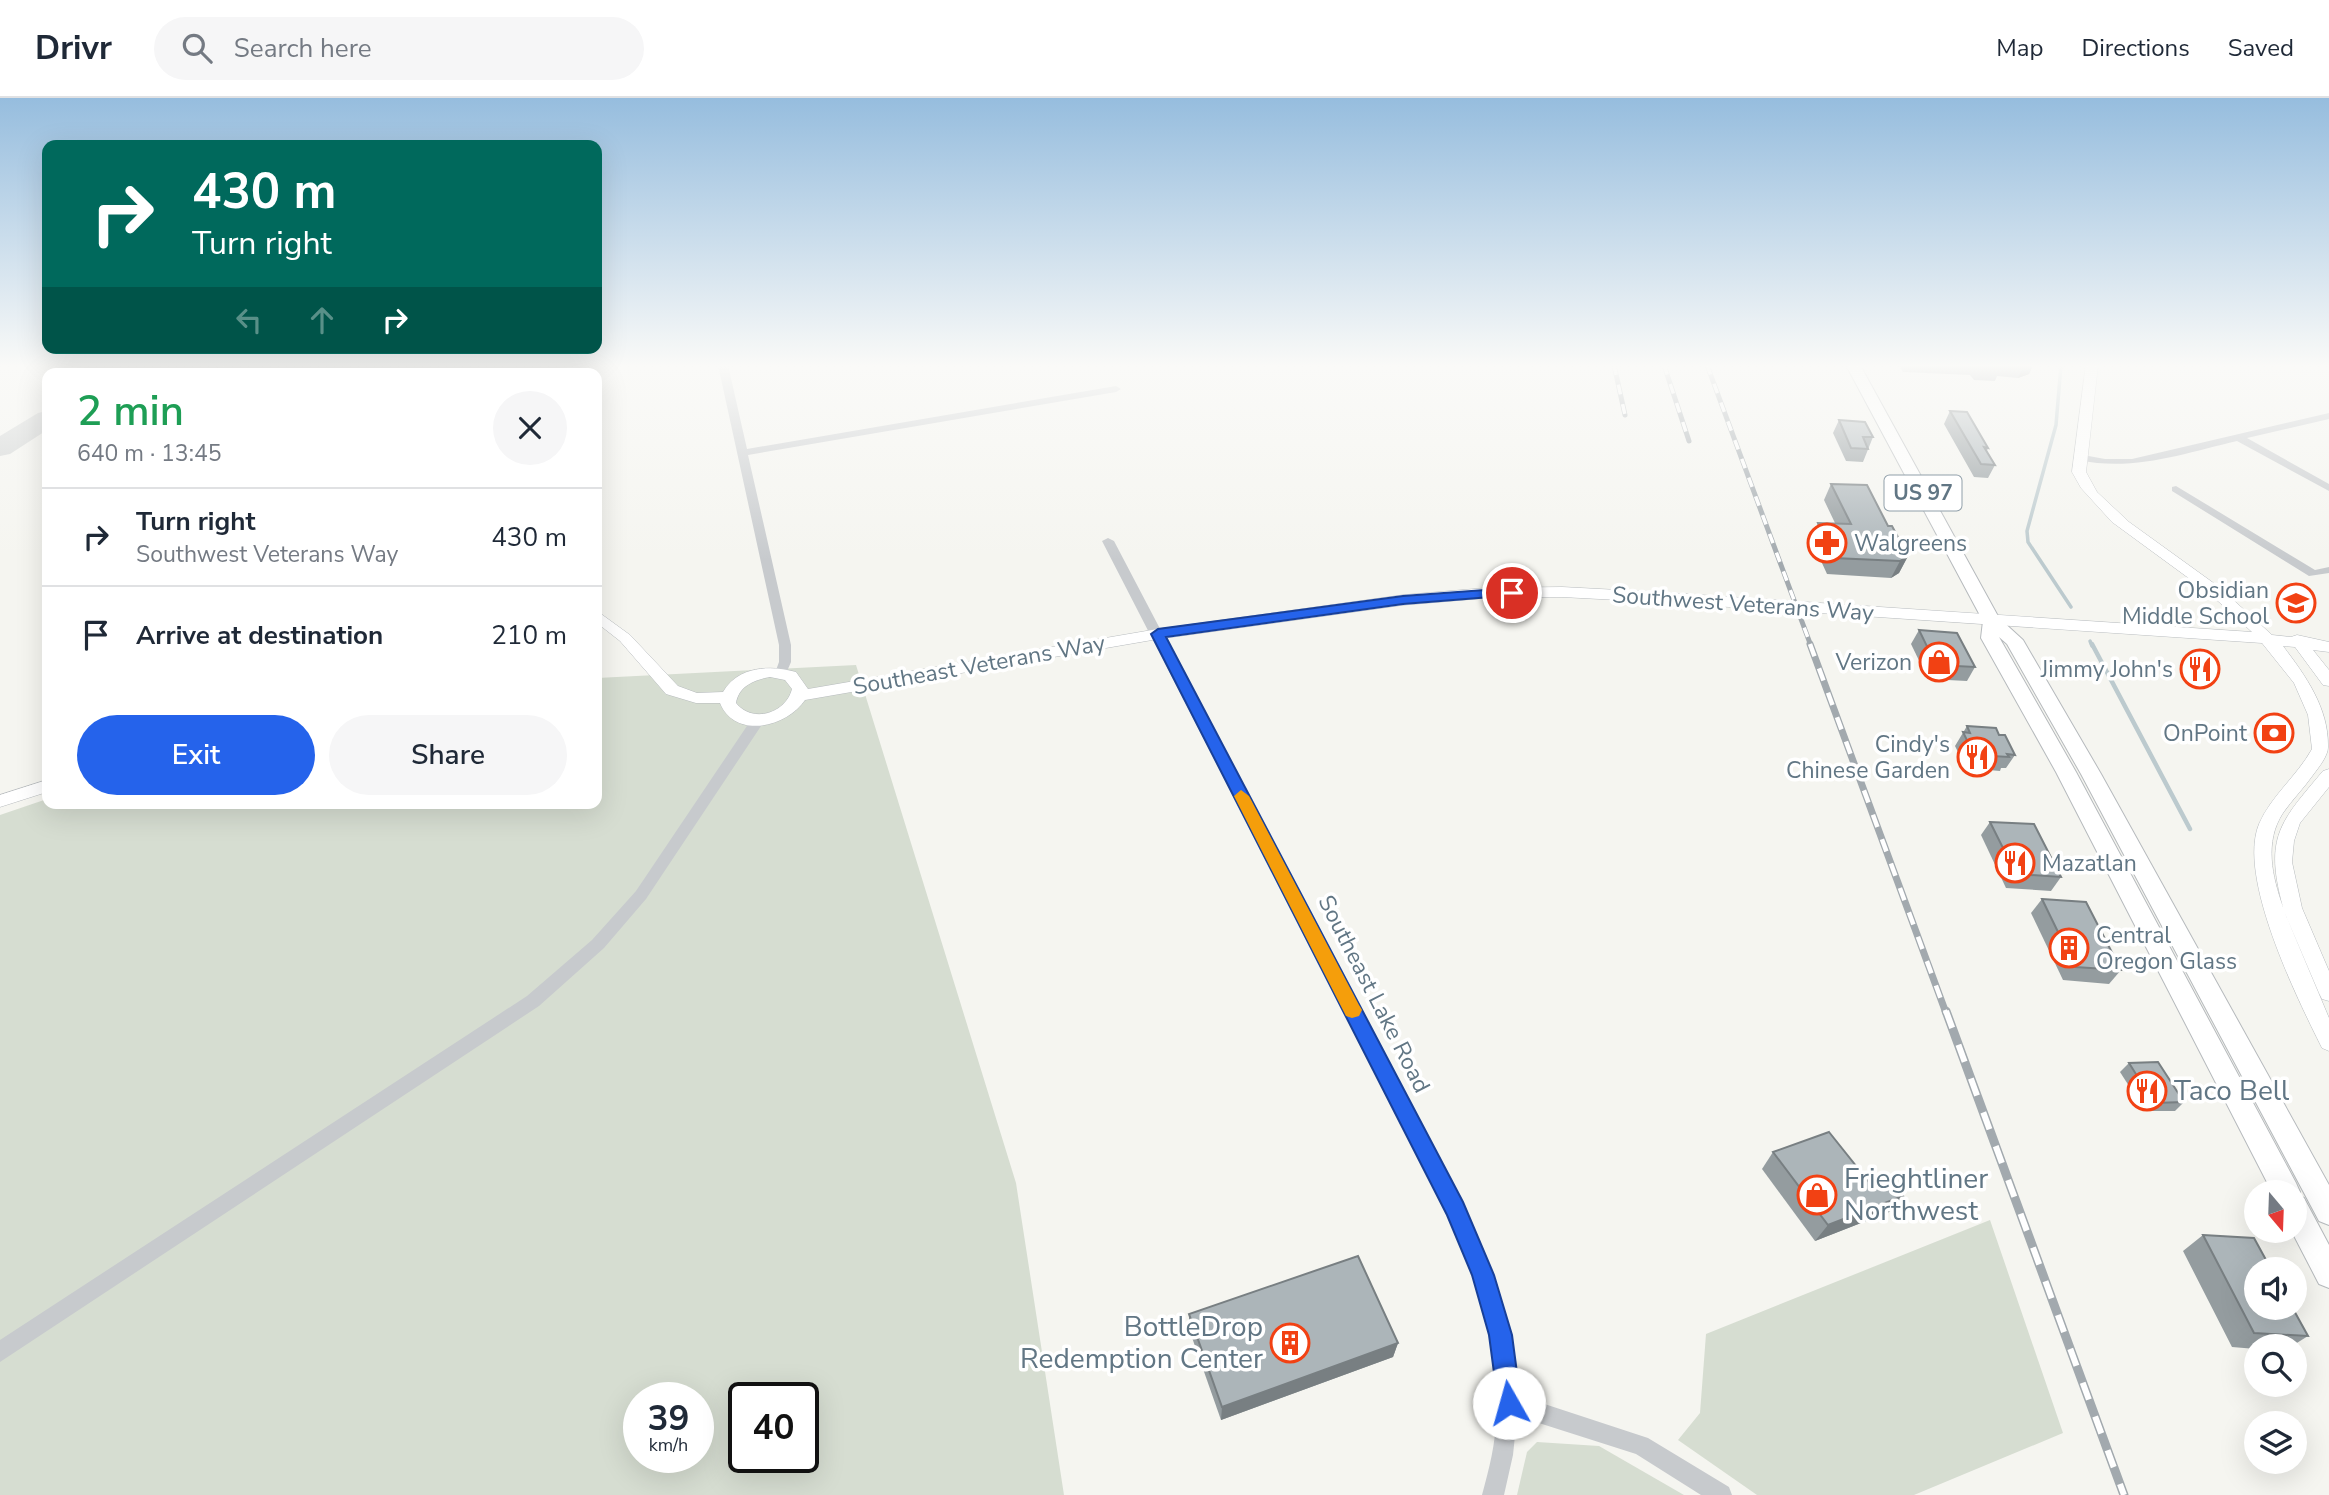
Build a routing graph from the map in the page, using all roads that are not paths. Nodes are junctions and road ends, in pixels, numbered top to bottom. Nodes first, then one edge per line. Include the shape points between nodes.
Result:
1 (738, 430) edge
2 (876, 430) edge
3 (1888, 430) edge
4 (2086, 430) edge
5 (2267, 430) edge
6 (2238, 437) junction
7 (743, 453) junction
8 (2083, 458) junction
9 (2329, 488) edge
10 (2176, 489) dead end
11 (1108, 541) dead end
12 (2329, 570) edge
13 (2241, 594) dead end
14 (602, 620) edge
15 (1992, 621) junction
16 (1158, 634) junction
17 (2287, 635) junction
18 (2329, 647) edge
19 (781, 673) junction
20 (2329, 681) edge
21 (800, 695) junction
22 (728, 697) junction
23 (758, 720) junction
24 (2329, 775) edge
25 (42, 788) edge
26 (0, 801) edge
27 (2329, 993) edge
28 (2205, 1041) junction
29 (2329, 1042) edge
30 (2253, 1073) junction
31 (2280, 1180) edge
32 (2329, 1212) edge
33 (2307, 1233) edge
34 (2329, 1274) edge
35 (0, 1352) edge
36 (1509, 1403) junction
37 (1493, 1495) edge
38 (1721, 1495) edge

1 - 7 street
2 - 7 street
3 - 15 highway, US 97
4 - 8 main road
5 - 6 street
6 - 8 street via 2132,462
6 - 9 street
7 - 19 street via 785,645
8 - 13 main road via 2096,484 2126,517
8 - 17 main road via 2079,472 2084,484 2107,511
10 - 12 street via 2313,574
11 - 16 street, Southeast Lake Road
14 - 22 main road via 672,690 696,698
15 - 16 main road, Southwest Veterans Way via 1656,597 1486,593
15 - 17 main road, Southwest Veterans Way
15 - 28 highway, US 97 via 1990,638 2066,772
15 - 30 highway, US 97 via 2014,640
16 - 21 main road, Southeast Veterans Way
16 - 36 street, Southeast Lake Road via 1455,1209 1483,1275 1501,1335
17 - 18 main road, Southwest Veterans Way
17 - 20 main road
17 - 29 main road via 2320,696 2325,736 2312,766 2268,819 2262,852 2265,883
19 - 21 main road via 797,681
19 - 22 main road via 748,677
21 - 23 main road via 790,709
22 - 23 main road via 731,711
23 - 35 street via 641,895 598,944 533,1001
24 - 27 main road via 2292,821 2282,870
25 - 26 main road
28 - 30 highway via 2222,1045
28 - 31 highway, US 97
30 - 32 highway, US 97
33 - 34 highway
36 - 37 street, Southeast Lake Road via 1502,1464
36 - 38 street via 1641,1445

